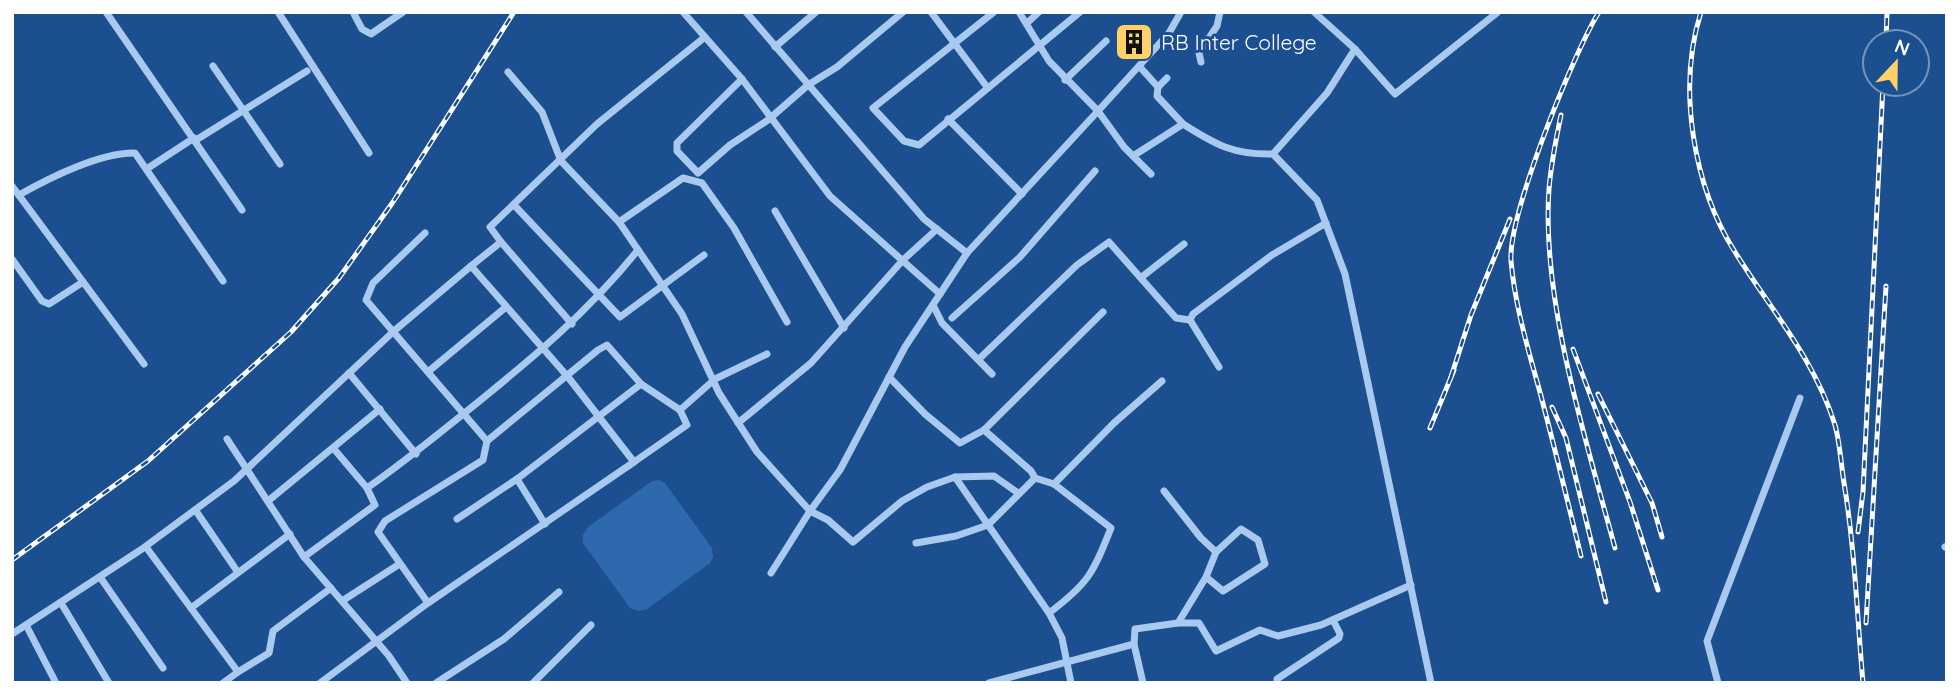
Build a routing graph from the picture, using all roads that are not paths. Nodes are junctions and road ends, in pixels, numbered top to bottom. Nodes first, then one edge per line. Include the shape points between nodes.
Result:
1 (106, 12) edge
2 (278, 12) edge
3 (353, 12) edge
4 (403, 12) edge
5 (683, 12) edge
6 (746, 12) edge
7 (816, 12) edge
8 (931, 12) edge
9 (994, 12) edge
10 (1018, 12) edge
11 (1039, 12) edge
12 (1080, 12) edge
13 (1181, 12) edge
14 (1220, 12) edge
15 (1314, 12) edge
16 (1498, 12) edge
17 (899, 14) edge
18 (1027, 23) junction
19 (705, 37) junction
20 (1106, 41) dead end
21 (954, 44) junction
22 (775, 47) junction
23 (1039, 48) junction
24 (1355, 49) junction
25 (1201, 62) dead end
26 (213, 66) dead end
27 (1139, 66) junction
28 (307, 71) dead end
29 (508, 72) dead end
30 (1167, 78) dead end
31 (742, 79) junction
32 (1065, 80) junction
33 (808, 85) junction
34 (987, 87) junction
35 (1158, 87) junction
36 (242, 109) junction
37 (1098, 111) junction
38 (771, 117) junction
39 (948, 119) junction
40 (1183, 124) junction
41 (195, 139) junction
42 (369, 153) dead end
43 (1273, 154) junction
44 (1133, 156) junction
45 (561, 161) junction
46 (280, 164) dead end
47 (148, 168) junction
48 (1095, 171) dead end
49 (1151, 174) dead end
50 (12, 186) edge
51 (1022, 194) junction
52 (19, 195) junction
53 (514, 205) junction
54 (242, 210) dead end
55 (775, 211) dead end
56 (619, 222) junction
57 (1326, 223) junction
58 (937, 229) junction
59 (425, 233) dead end
60 (501, 242) junction
61 (1184, 244) dead end
62 (638, 250) junction
63 (967, 253) junction
64 (704, 255) dead end
65 (12, 259) edge
66 (903, 260) junction
67 (471, 267) junction
68 (1143, 276) junction
69 (223, 281) dead end
70 (83, 282) junction
71 (662, 284) junction
72 (940, 294) junction
73 (599, 298) junction
74 (933, 305) junction
75 (506, 307) junction
76 (1103, 312) dead end
77 (952, 318) dead end
78 (1190, 320) junction
79 (787, 321) dead end
80 (572, 324) junction
81 (844, 328) junction
82 (394, 331) junction
83 (542, 348) junction
84 (768, 354) dead end
85 (979, 359) junction
86 (144, 364) dead end
87 (1219, 367) dead end
88 (429, 371) junction
89 (349, 373) junction
90 (992, 374) dead end
91 (568, 377) junction
92 (889, 377) junction
93 (715, 379) junction
94 (1162, 381) dead end
95 (641, 384) junction
96 (1800, 398) dead end
97 (380, 409) junction
98 (680, 410) junction
99 (463, 414) junction
100 (599, 417) junction
101 (738, 423) junction
102 (984, 430) junction
103 (227, 439) dead end
104 (487, 441) junction
105 (334, 449) junction
106 (416, 454) junction
107 (634, 462) junction
108 (247, 469) junction
109 (955, 477) junction
110 (1035, 478) junction
111 (517, 479) junction
112 (1054, 484) junction
113 (367, 488) junction
114 (1164, 491) dead end
115 (1018, 493) junction
116 (268, 501) junction
117 (196, 511) junction
118 (810, 511) junction
119 (457, 519) dead end
120 (545, 524) junction
121 (988, 525) junction
122 (290, 534) junction
123 (916, 543) dead end
124 (146, 547) junction
125 (1216, 552) junction
126 (304, 557) junction
127 (398, 565) junction
128 (237, 571) junction
129 (771, 573) dead end
130 (100, 577) junction
131 (1206, 577) junction
132 (1411, 585) junction
133 (331, 588) junction
134 (559, 592) dead end
135 (342, 601) junction
136 (61, 603) junction
137 (428, 603) junction
138 (191, 608) junction
139 (1049, 613) junction
140 (1333, 620) junction
141 (1178, 623) junction
142 (26, 625) junction
143 (591, 625) dead end
144 (12, 634) edge
145 (377, 643) junction
146 (1134, 644) junction
147 (1066, 661) junction
148 (163, 668) dead end
149 (238, 672) junction
150 (56, 683) edge
151 (109, 683) edge
152 (223, 683) edge
153 (320, 683) edge
154 (407, 683) edge
155 (436, 683) edge
156 (533, 683) edge
157 (989, 683) edge
158 (1071, 683) edge
159 (1143, 683) edge
160 (1277, 683) edge
161 (1431, 683) edge
162 (1718, 683) edge

1 - 41 street
2 - 42 street
3 - 4 street via 362,29 371,34
5 - 19 street
6 - 22 street
7 - 22 street
8 - 21 street
9 - 21 street
10 - 18 street
11 - 18 street
12 - 23 street
13 - 27 street
14 - 25 street via 1217,26 1199,53
15 - 24 street
16 - 24 street via 1395,94
17 - 33 street via 837,67
18 - 23 street
19 - 31 street
19 - 45 street via 612,110
20 - 32 street
21 - 34 street
21 - 39 street via 873,108 904,141 919,145
22 - 33 street
23 - 32 street
23 - 34 street
24 - 43 street via 1327,93
26 - 36 street
27 - 35 street
27 - 37 street
28 - 36 street
29 - 45 street via 542,112
30 - 35 street
31 - 38 street
31 - 38 street via 677,143 677,151 698,173
32 - 37 street
33 - 38 street
33 - 58 street
34 - 39 street
35 - 40 street via 1157,96
36 - 41 street
36 - 46 street
37 - 44 street
37 - 51 street
38 - 66 street via 830,196
39 - 51 street
40 - 43 street via 1244,155
40 - 44 street
41 - 47 street
41 - 54 street
43 - 57 street via 1317,200
44 - 49 street
45 - 53 street
45 - 56 street
47 - 52 street via 135,153 125,153
47 - 69 street
48 - 77 street via 1020,257
50 - 52 street
51 - 63 street
52 - 70 street
53 - 60 street via 490,227
53 - 73 street
55 - 81 street
56 - 62 street
56 - 79 street via 682,178 702,183 734,228
57 - 78 street via 1272,255
57 - 132 street via 1345,274
58 - 63 street
58 - 66 street
59 - 82 street via 373,283 366,299
60 - 67 street
60 - 80 street
61 - 68 street
62 - 71 street
62 - 73 street
63 - 72 street
64 - 71 street
65 - 70 street via 49,304
66 - 72 street
66 - 81 street
67 - 75 street
67 - 82 street
68 - 78 street via 1176,318
68 - 85 street via 1109,242 1077,265
70 - 86 street
71 - 73 street via 620,317
71 - 93 street
72 - 74 street
73 - 80 street
74 - 85 street via 942,323
74 - 92 street
75 - 83 street
75 - 88 street
76 - 102 street
78 - 87 street
80 - 83 street
81 - 101 street via 811,363
82 - 88 street
82 - 89 street
83 - 91 street
83 - 99 street
84 - 93 street
85 - 90 street
88 - 99 street
89 - 97 street
89 - 108 street
91 - 95 street via 607,345
91 - 100 street
91 - 104 street
92 - 102 street via 960,443
92 - 118 street via 841,470
93 - 98 street
93 - 101 street
94 - 112 street
95 - 98 street
95 - 100 street
96 - 162 street via 1707,641
97 - 105 street
97 - 106 street
98 - 107 street via 687,425
99 - 104 street
99 - 106 street
100 - 107 street
100 - 111 street
101 - 118 street via 757,452
102 - 110 street
103 - 108 street
104 - 127 street via 483,460 385,521 378,532
105 - 113 street
105 - 116 street
106 - 113 street
107 - 120 street
108 - 116 street
108 - 117 street
109 - 115 street via 995,477
109 - 118 street via 902,501 853,542
109 - 121 street
110 - 112 street
110 - 115 street
111 - 119 street
111 - 120 street
112 - 139 street via 1111,528 1094,572
113 - 126 street via 374,505
114 - 125 street
115 - 121 street
116 - 122 street
117 - 124 street
117 - 128 street
118 - 129 street
120 - 137 street
121 - 123 street
121 - 139 street
122 - 126 street
122 - 128 street
124 - 130 street
124 - 138 street
125 - 131 street
125 - 131 street via 1241,529 1258,540 1265,564 1223,591
126 - 133 street
127 - 135 street
127 - 137 street
128 - 138 street via 231,581
130 - 136 street
130 - 148 street
131 - 141 street
132 - 140 street
132 - 161 street
133 - 135 street
133 - 149 street via 272,631 270,653
134 - 155 street via 504,639
135 - 145 street
136 - 142 street
136 - 151 street
137 - 145 street
138 - 149 street
139 - 147 street via 1062,638
140 - 141 street via 1278,636 1261,630 1216,651 1199,623
140 - 160 street via 1339,639 1286,672
141 - 146 street via 1135,629
142 - 144 street
142 - 150 street
143 - 156 street
145 - 153 street
145 - 154 street
146 - 147 street
146 - 159 street
147 - 157 street
147 - 158 street
149 - 152 street

